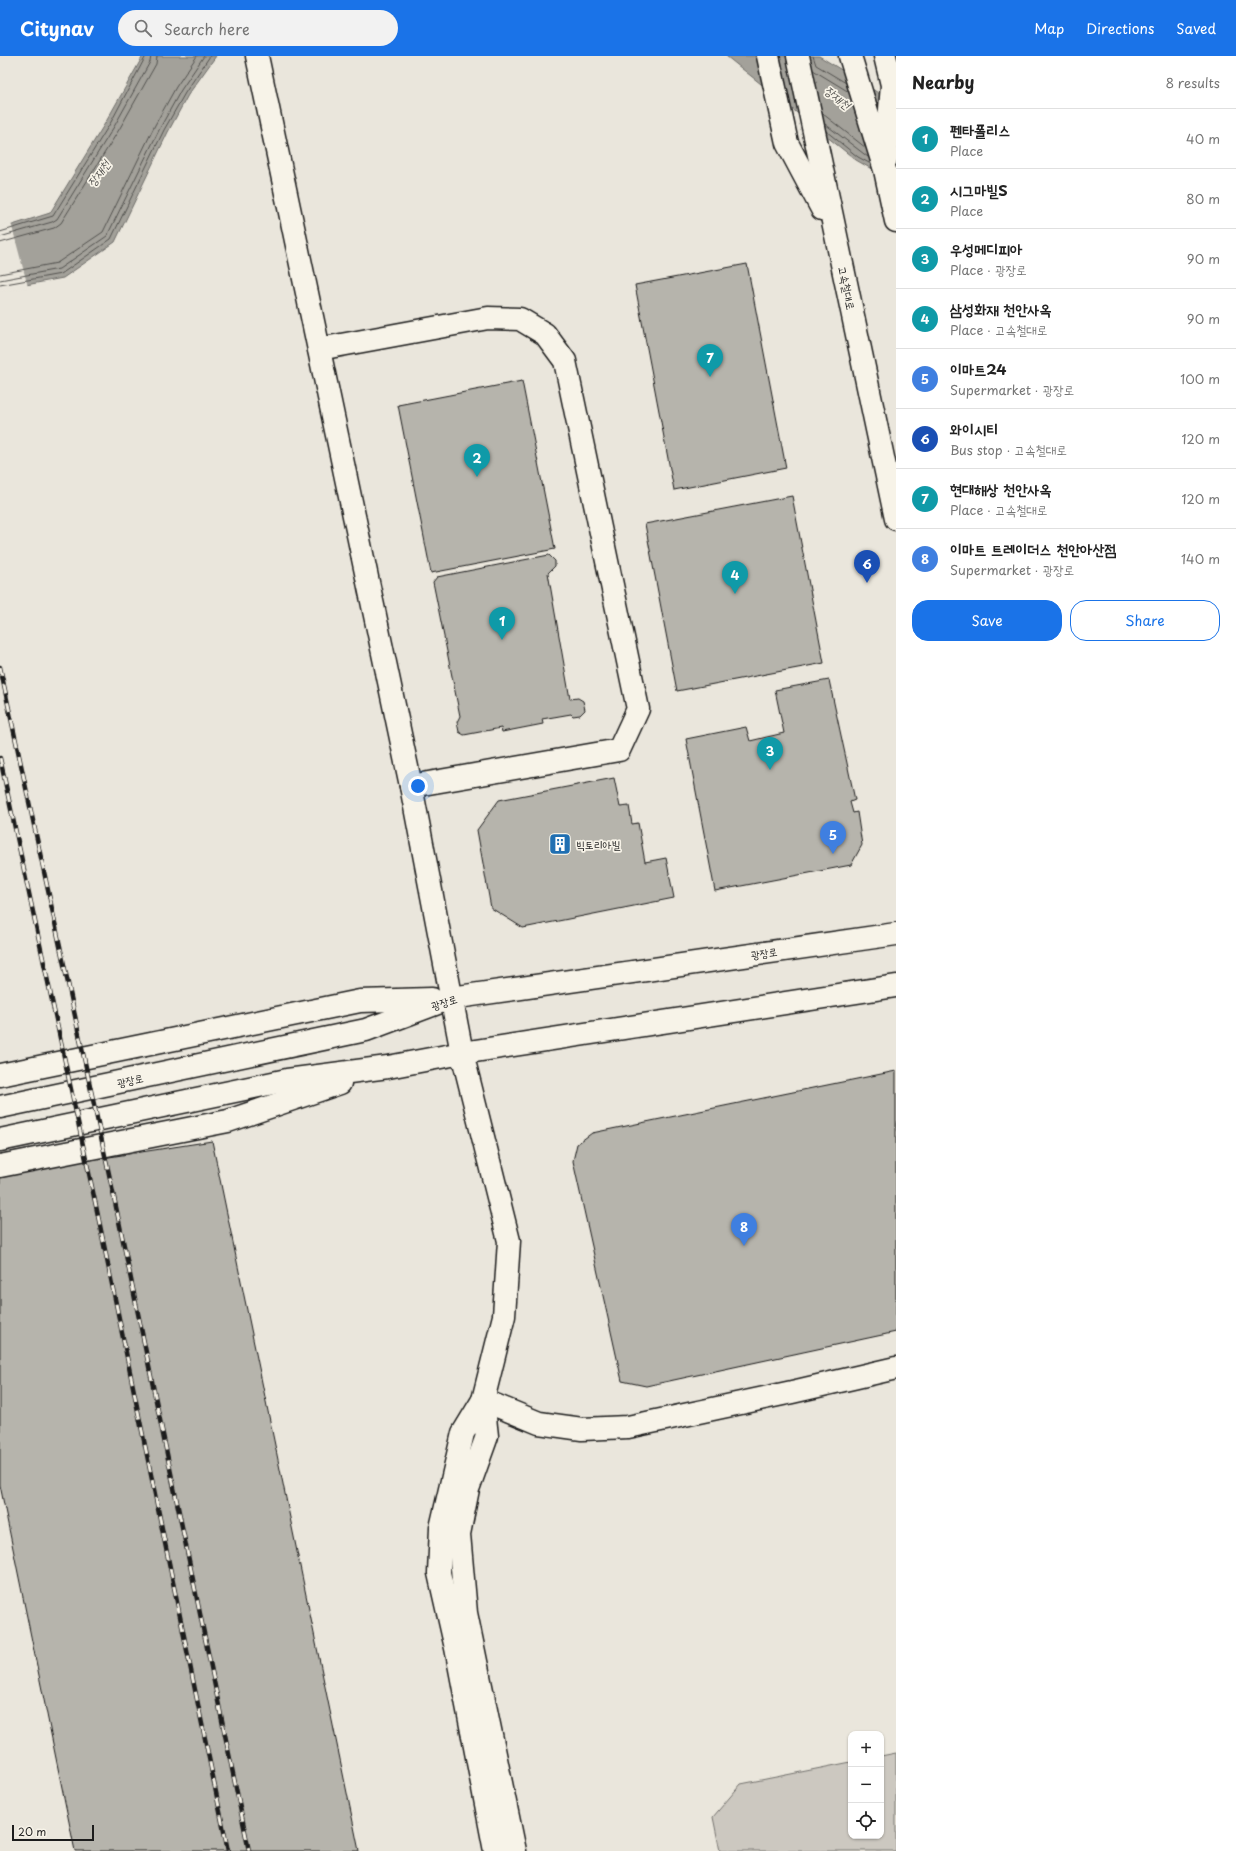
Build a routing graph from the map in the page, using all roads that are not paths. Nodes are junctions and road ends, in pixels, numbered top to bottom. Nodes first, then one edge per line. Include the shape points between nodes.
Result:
1 (257, 56) edge
2 (768, 56) edge
3 (798, 56) edge
4 (850, 56) edge
5 (885, 56) edge
6 (885, 170) junction
7 (895, 217) edge
8 (835, 233) junction
9 (318, 349) junction
10 (896, 519) edge
11 (411, 786) junction
12 (896, 934) edge
13 (896, 986) edge
14 (451, 998) junction
15 (462, 1053) junction
16 (388, 1067) junction
17 (0, 1076) edge
18 (0, 1107) edge
19 (0, 1140) edge
20 (0, 1166) edge
21 (896, 1368) edge
22 (483, 1400) junction
23 (495, 1851) edge
24 (515, 1851) edge

1 - 9 main road
2 - 8 main road via 787,143
3 - 8 main road, 고속철대로
4 - 6 main road
5 - 6 main road via 892,86
6 - 7 main road
8 - 10 main road, 고속철대로
9 - 11 main road
9 - 11 main road via 488,318 520,319 545,334 565,361 638,709 619,750
11 - 14 main road
12 - 14 main road, 광장로
13 - 15 main road
14 - 15 main road
14 - 17 main road via 360,1001
14 - 18 main road, 광장로 via 366,1030
15 - 16 main road
15 - 22 main road via 509,1241 504,1316
16 - 19 main road via 287,1080
16 - 20 main road via 228,1121
21 - 22 main road via 628,1427 582,1429 539,1423
22 - 23 main road via 463,1433 441,1528 439,1573
22 - 24 main road via 487,1436 468,1489 459,1534 466,1614

